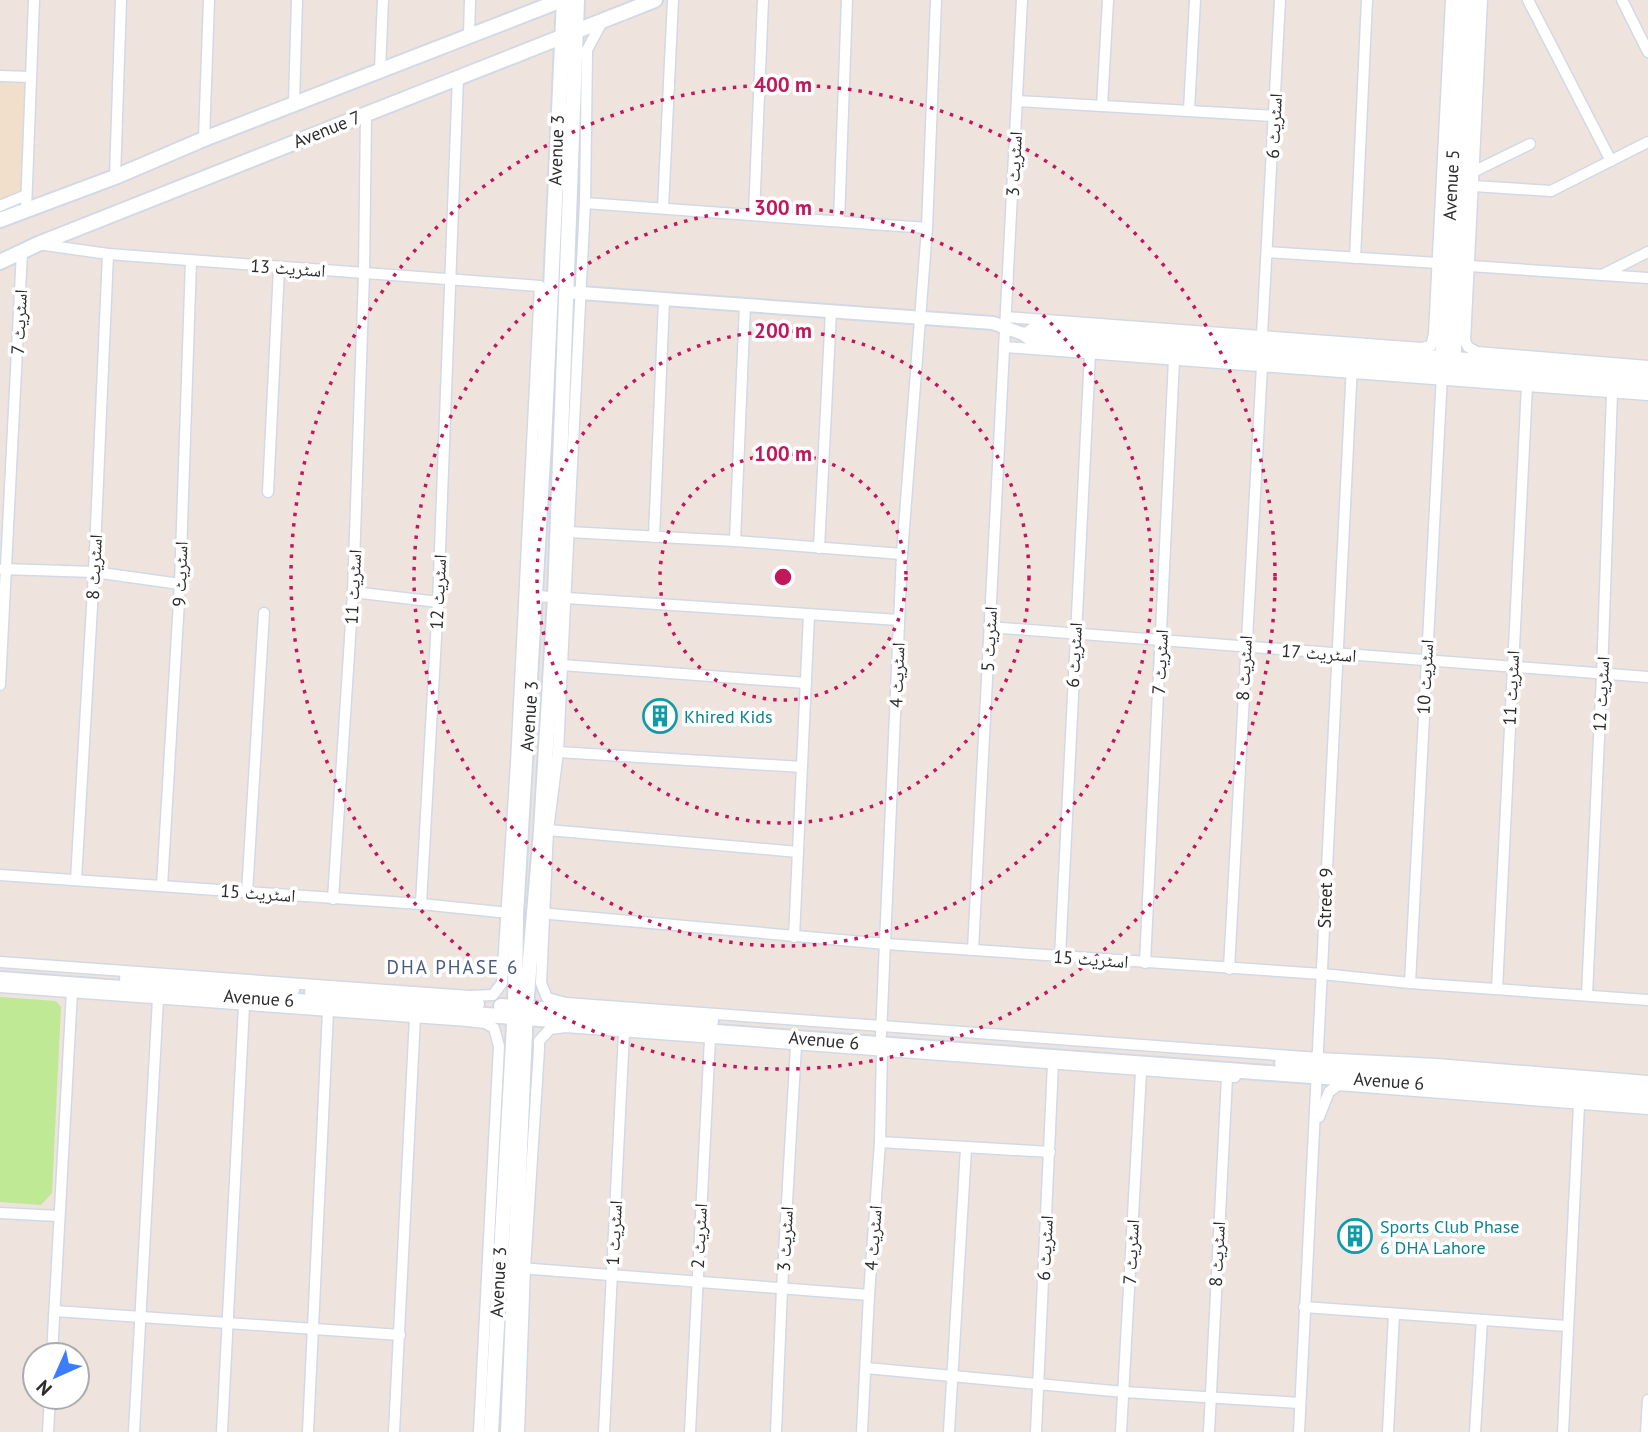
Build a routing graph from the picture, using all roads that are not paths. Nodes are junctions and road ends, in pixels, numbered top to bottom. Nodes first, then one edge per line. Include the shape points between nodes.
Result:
1 (34, 0) edge
2 (121, 0) edge
3 (209, 0) edge
4 (297, 0) edge
5 (383, 0) edge
6 (470, 0) edge
7 (563, 0) edge
8 (577, 0) edge
9 (656, 0) edge
10 (673, 0) edge
11 (763, 0) edge
12 (847, 0) edge
13 (936, 0) edge
14 (1022, 0) edge
15 (1108, 0) edge
16 (1195, 0) edge
17 (1280, 0) edge
18 (1367, 0) edge
19 (1451, 0) edge
20 (1460, 0) edge
21 (1473, 0) edge
22 (1482, 0) edge
23 (1528, 0) edge
24 (1622, 0) edge
25 (603, 20) junction
26 (575, 31) junction
27 (469, 36) junction
28 (561, 37) junction
29 (1648, 52) edge
30 (380, 70) junction
31 (580, 73) junction
32 (0, 76) edge
33 (30, 77) junction
34 (458, 77) junction
35 (1017, 101) junction
36 (294, 103) junction
37 (1102, 106) junction
38 (1189, 110) junction
39 (366, 114) junction
40 (1274, 116) junction
41 (204, 139) junction
42 (1648, 142) edge
43 (1530, 144) dead end
44 (1611, 161) junction
45 (1475, 171) junction
46 (115, 177) junction
47 (1474, 186) junction
48 (584, 202) junction
49 (26, 203) junction
50 (0, 206) edge
51 (663, 208) junction
52 (754, 214) junction
53 (0, 220) edge
54 (839, 221) junction
55 (927, 228) junction
56 (38, 244) junction
57 (22, 252) junction
58 (1267, 252) junction
59 (1648, 252) edge
60 (108, 254) junction
61 (1354, 258) junction
62 (191, 261) junction
63 (0, 262) edge
64 (1438, 263) junction
65 (1470, 265) junction
66 (279, 268) junction
67 (364, 274) junction
68 (1601, 275) junction
69 (1648, 278) edge
70 (452, 279) junction
71 (574, 292) junction
72 (664, 300) junction
73 (745, 304) junction
74 (831, 311) junction
75 (919, 317) junction
76 (1006, 322) junction
77 (1439, 334) junction
78 (1026, 335) junction
79 (1262, 335) junction
80 (1244, 339) junction
81 (1004, 347) junction
82 (1421, 353) junction
83 (1090, 354) junction
84 (1174, 360) junction
85 (1262, 366) junction
86 (1648, 366) edge
87 (1446, 368) junction
88 (1352, 369) junction
89 (1648, 373) edge
90 (1648, 385) edge
91 (1527, 386) junction
92 (1612, 393) junction
93 (1648, 395) edge
94 (268, 492) dead end
95 (569, 532) junction
96 (654, 537) junction
97 (735, 541) junction
98 (819, 548) junction
99 (902, 554) junction
100 (3, 569) edge
101 (94, 572) junction
102 (180, 583) junction
103 (353, 592) junction
104 (536, 596) junction
105 (560, 598) junction
106 (438, 602) junction
107 (264, 613) dead end
108 (809, 615) junction
109 (899, 620) junction
110 (989, 627) junction
111 (1075, 633) junction
112 (1161, 640) junction
113 (1245, 647) junction
114 (1335, 654) junction
115 (1426, 661) junction
116 (562, 665) junction
117 (1511, 668) junction
118 (1602, 674) junction
119 (1648, 677) edge
120 (806, 683) junction
121 (0, 685) edge
122 (558, 752) junction
123 (802, 767) junction
124 (548, 831) junction
125 (798, 852) junction
126 (0, 875) edge
127 (76, 880) junction
128 (162, 886) junction
129 (247, 893) junction
130 (333, 899) junction
131 (421, 904) junction
132 (539, 913) junction
133 (511, 914) junction
134 (794, 937) junction
135 (886, 944) junction
136 (973, 950) junction
137 (1060, 957) junction
138 (0, 962) edge
139 (1145, 963) junction
140 (514, 969) junction
141 (1229, 969) junction
142 (0, 970) edge
143 (530, 970) junction
144 (1322, 974) junction
145 (0, 979) edge
146 (1410, 983) junction
147 (0, 987) edge
148 (1497, 989) junction
149 (72, 991) junction
150 (1587, 996) junction
151 (158, 999) junction
152 (1648, 1000) edge
153 (244, 1006) junction
154 (468, 1008) junction
155 (488, 1010) junction
156 (328, 1012) junction
157 (520, 1012) junction
158 (561, 1015) junction
159 (415, 1017) junction
160 (624, 1033) junction
161 (710, 1039) junction
162 (882, 1039) junction
163 (796, 1046) junction
164 (511, 1062) junction
165 (1054, 1064) junction
166 (1318, 1070) junction
167 (1141, 1072) junction
168 (1227, 1077) junction
169 (1648, 1081) edge
170 (1648, 1090) edge
171 (1648, 1101) edge
172 (1579, 1105) junction
173 (1648, 1109) edge
174 (1315, 1128) junction
175 (880, 1142) junction
176 (966, 1149) junction
177 (1051, 1152) junction
178 (0, 1213) edge
179 (58, 1216) junction
180 (520, 1268) junction
181 (612, 1275) junction
182 (696, 1282) junction
183 (782, 1289) junction
184 (869, 1295) junction
185 (1304, 1307) junction
186 (55, 1311) junction
187 (1394, 1314) junction
188 (140, 1317) junction
189 (1482, 1320) junction
190 (228, 1323) junction
191 (1567, 1326) junction
192 (314, 1329) junction
193 (400, 1335) junction
194 (53, 1341) edge
195 (866, 1368) junction
196 (952, 1375) junction
197 (1038, 1382) junction
198 (1124, 1392) junction
199 (1210, 1397) junction
200 (1648, 1399) edge
201 (1300, 1404) junction
202 (49, 1411) edge
203 (48, 1432) edge
204 (134, 1432) edge
205 (222, 1432) edge
206 (307, 1432) edge
207 (394, 1432) edge
208 (479, 1432) edge
209 (491, 1432) edge
210 (508, 1432) edge
211 (519, 1432) edge
212 (604, 1432) edge
213 (690, 1432) edge
214 (776, 1432) edge
215 (862, 1432) edge
216 (949, 1432) edge
217 (1035, 1432) edge
218 (1121, 1432) edge
219 (1209, 1432) edge
220 (1299, 1432) edge
221 (1388, 1432) edge
222 (1475, 1432) edge
223 (1563, 1432) edge
224 (1646, 1432) edge

1 - 33 street
2 - 46 street
3 - 41 street
4 - 36 street
5 - 30 street
6 - 27 street
7 - 27 main road, Avenue 7
7 - 28 main road, Avenue 3
8 - 26 main road, Avenue 3
9 - 25 main road, Avenue 7
10 - 51 street
11 - 52 street
12 - 54 street
13 - 55 street
14 - 35 street, اسٹریٹ 3
15 - 37 street
16 - 38 street
17 - 40 street, اسٹریٹ 6
18 - 61 street
19 - 64 street
20 - 77 main road, Avenue 5
21 - 87 main road, Avenue 5
22 - 45 street
23 - 44 street
24 - 29 street
25 - 26 main road, Avenue 7
25 - 31 street
26 - 28 main road, Avenue 7
26 - 31 main road, Avenue 3
27 - 30 main road, Avenue 7
28 - 34 main road, Avenue 7
28 - 104 main road, Avenue 3
30 - 36 main road, Avenue 7
31 - 48 street
31 - 71 main road, Avenue 3
32 - 33 street
33 - 49 street
34 - 39 main road, Avenue 7
34 - 70 street, اسٹریٹ 12
35 - 37 street
35 - 76 street, اسٹریٹ 3
36 - 41 main road, Avenue 7
37 - 38 street
38 - 40 street
39 - 56 main road, Avenue 7
39 - 67 street, اسٹریٹ 11
40 - 58 street, اسٹریٹ 6
41 - 46 main road, Avenue 7
42 - 44 street
43 - 45 street
44 - 47 street via 1551,191
45 - 47 street
46 - 49 main road, Avenue 7
47 - 65 street
48 - 51 street
48 - 71 street
49 - 50 street
49 - 53 main road, Avenue 7
51 - 52 street
52 - 54 street
54 - 55 street
55 - 75 street
56 - 57 main road, Avenue 7
56 - 60 street, اسٹریٹ 13
57 - 63 main road, Avenue 7
57 - 100 street, اسٹریٹ 7
58 - 61 street
58 - 79 street, اسٹریٹ 6
59 - 68 street
60 - 62 street, اسٹریٹ 13
60 - 101 street, اسٹریٹ 8
61 - 64 street
62 - 66 street, اسٹریٹ 13
62 - 102 street, اسٹریٹ 9
64 - 77 street
65 - 68 street
65 - 86 street via 1465,341 1472,350
66 - 67 street, اسٹریٹ 13
66 - 94 street
67 - 70 street, اسٹریٹ 13
67 - 103 street, اسٹریٹ 11
68 - 69 street
70 - 106 street, اسٹریٹ 12
70 - 133 street, اسٹریٹ 13 via 540,286
71 - 72 street
71 - 95 street
71 - 105 main road, Avenue 3
72 - 73 street
72 - 96 street
73 - 74 street
73 - 97 street
74 - 75 street
74 - 98 street
75 - 76 street
75 - 99 street, اسٹریٹ 4
76 - 78 street
76 - 80 street
76 - 81 street, اسٹریٹ 5
77 - 82 street
77 - 87 main road, Avenue 5
78 - 80 main road via 1035,329
78 - 88 main road via 1035,342
79 - 80 street
79 - 82 street
80 - 82 main road
81 - 83 street
81 - 110 street, اسٹریٹ 5
82 - 87 main road
83 - 84 street
83 - 111 street, اسٹریٹ 6
84 - 85 street
84 - 112 street, اسٹریٹ 7
85 - 88 street
85 - 113 street, اسٹریٹ 8
87 - 88 main road
87 - 89 main road
87 - 90 main road
87 - 91 street
87 - 115 street, اسٹریٹ 10
88 - 114 street, Street 9
91 - 92 street
91 - 117 street, اسٹریٹ 11
92 - 93 street
92 - 118 street, اسٹریٹ 12
95 - 96 street
95 - 105 street
96 - 97 street
97 - 98 street
98 - 99 street
99 - 109 street, اسٹریٹ 4
100 - 101 street
100 - 121 street, اسٹریٹ 7
101 - 102 street
101 - 127 street, اسٹریٹ 8
102 - 128 street, اسٹریٹ 9
103 - 106 street
103 - 130 street, اسٹریٹ 11
104 - 105 street
104 - 133 main road, Avenue 3
105 - 108 street
105 - 116 street
105 - 132 main road, Avenue 3
106 - 131 street, اسٹریٹ 12
107 - 129 street
108 - 109 street
108 - 120 street
109 - 135 street, اسٹریٹ 4
110 - 111 street, اسٹریٹ 17
110 - 136 street, اسٹریٹ 5
111 - 112 street, اسٹریٹ 17
111 - 137 street, اسٹریٹ 6
112 - 113 street, اسٹریٹ 17
112 - 139 street, اسٹریٹ 7
113 - 114 street, اسٹریٹ 17
113 - 141 street, اسٹریٹ 8
114 - 115 street, اسٹریٹ 17
114 - 144 street, Street 9
115 - 117 street, اسٹریٹ 17
115 - 146 street, اسٹریٹ 10
116 - 120 street
116 - 122 street
117 - 118 street, اسٹریٹ 17
117 - 148 street, اسٹریٹ 11
118 - 119 street, اسٹریٹ 17
118 - 150 street, اسٹریٹ 12
120 - 123 street
122 - 123 street
122 - 124 street
123 - 125 street
124 - 125 street
124 - 132 street
125 - 134 street
126 - 127 street, اسٹریٹ 15
127 - 128 street, اسٹریٹ 15
128 - 129 street, اسٹریٹ 15
129 - 130 street, اسٹریٹ 15
130 - 131 street, اسٹریٹ 15
131 - 133 street, اسٹریٹ 15
132 - 134 street, اسٹریٹ 15
132 - 143 main road, Avenue 3
132 - 158 street via 542,989
133 - 140 main road, Avenue 3
133 - 154 street via 502,983 493,995
134 - 135 street, اسٹریٹ 15
135 - 136 street, اسٹریٹ 15
135 - 162 street, اسٹریٹ 4
136 - 137 street, اسٹریٹ 15
137 - 139 street, اسٹریٹ 15
138 - 154 street
139 - 141 street, اسٹریٹ 15
140 - 155 main road via 504,993
140 - 157 main road, Avenue 3
141 - 144 street, اسٹریٹ 15
142 - 154 main road, Avenue 6
143 - 157 main road, Avenue 3
143 - 158 main road via 537,994
144 - 146 street, اسٹریٹ 15
144 - 166 street, Street 9
145 - 154 main road, Avenue 6
146 - 148 street, اسٹریٹ 15
147 - 149 street
148 - 150 street, اسٹریٹ 15
149 - 151 street
149 - 179 street
150 - 152 street, اسٹریٹ 15
151 - 153 street
151 - 188 street
153 - 156 street
153 - 190 street
154 - 155 main road, Avenue 6
154 - 159 street
154 - 164 street via 494,1028
155 - 157 main road, Avenue 6
155 - 164 main road via 502,1027
156 - 159 street
156 - 192 street
157 - 158 main road, Avenue 6
157 - 164 main road, Avenue 3
158 - 160 street
158 - 162 main road, Avenue 6
158 - 164 main road via 535,1033
158 - 180 street via 539,1041
159 - 193 street
160 - 161 street
160 - 181 street, اسٹریٹ 1
161 - 163 street
161 - 182 street, اسٹریٹ 2
162 - 163 street
162 - 165 street
162 - 166 main road, Avenue 6
162 - 175 street, اسٹریٹ 4
163 - 183 street, اسٹریٹ 3
164 - 180 main road, Avenue 3
164 - 208 street
164 - 209 main road, Avenue 3
165 - 167 street
165 - 177 street, اسٹریٹ 6
166 - 168 street
166 - 169 street via 1436,1064
166 - 170 main road, Avenue 6
166 - 171 main road, Avenue 6
166 - 174 street, Street 9
167 - 168 street
167 - 198 street, اسٹریٹ 7
168 - 199 street, اسٹریٹ 8
172 - 173 street
172 - 174 street via 1338,1085 1329,1092
172 - 191 street
174 - 185 street, Street 9
175 - 176 street
175 - 184 street, اسٹریٹ 4
176 - 177 street
176 - 196 street
177 - 197 street, اسٹریٹ 6
178 - 179 street
179 - 186 street
180 - 181 street
180 - 210 main road, Avenue 3
180 - 211 street
181 - 182 street
181 - 212 street, اسٹریٹ 1
182 - 183 street
182 - 213 street, اسٹریٹ 2
183 - 184 street
183 - 214 street, اسٹریٹ 3
184 - 195 street, اسٹریٹ 4
185 - 187 street
185 - 201 street, Street 9
186 - 188 street
186 - 194 street
187 - 189 street
187 - 221 street
188 - 190 street
188 - 204 street
189 - 191 street
189 - 222 street
190 - 192 street
190 - 205 street
191 - 223 street
192 - 193 street
192 - 206 street
193 - 207 street
195 - 196 street
195 - 215 street, اسٹریٹ 4
196 - 197 street
196 - 216 street
197 - 198 street
197 - 217 street, اسٹریٹ 6
198 - 199 street
198 - 218 street, اسٹریٹ 7
199 - 201 street
199 - 219 street, اسٹریٹ 8
200 - 224 street
201 - 220 street, Street 9
202 - 203 street

